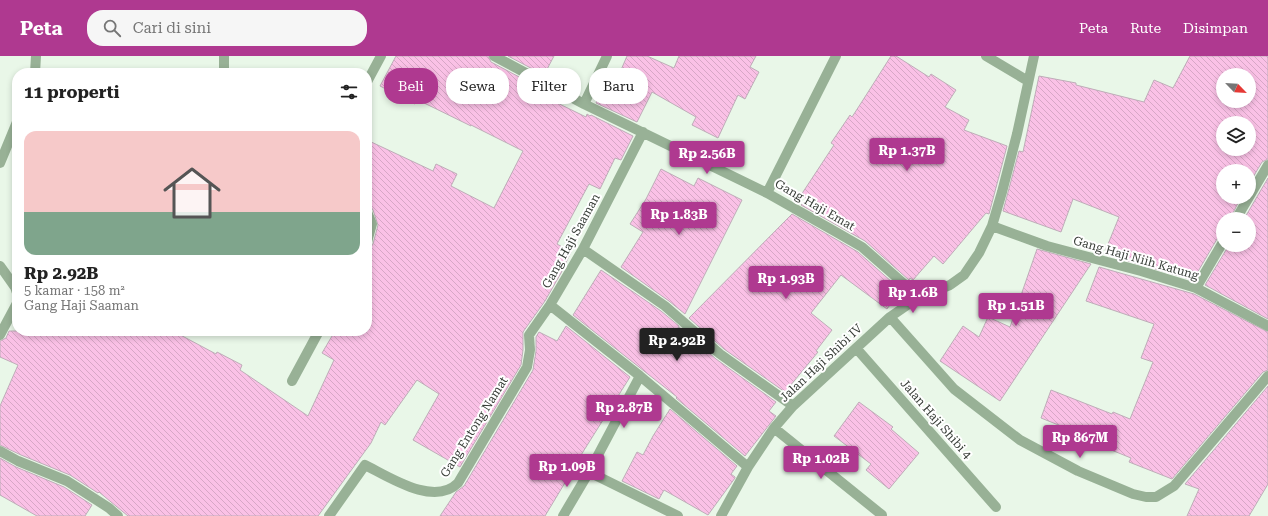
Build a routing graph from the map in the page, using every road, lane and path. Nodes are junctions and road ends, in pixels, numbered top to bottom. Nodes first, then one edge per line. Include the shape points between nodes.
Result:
1 (36, 56) edge
2 (224, 56) edge
3 (381, 56) edge
4 (494, 56) edge
5 (607, 56) edge
6 (836, 56) edge
7 (986, 56) edge
8 (1034, 56) edge
9 (35, 68) edge
10 (224, 68) edge
11 (372, 73) edge
12 (1028, 81) junction
13 (584, 104) junction
14 (643, 132) junction
15 (12, 134) edge
16 (0, 163) edge
17 (1268, 165) edge
18 (767, 193) junction
19 (1240, 212) edge
20 (992, 226) junction
21 (583, 249) junction
22 (1217, 252) edge
23 (0, 266) edge
24 (12, 283) edge
25 (1196, 288) junction
26 (919, 297) junction
27 (550, 305) junction
28 (12, 313) edge
29 (890, 317) junction
30 (1268, 326) edge
31 (0, 335) edge
32 (316, 336) edge
33 (856, 348) junction
34 (640, 376) junction
35 (1268, 376) edge
36 (292, 380) dead end
37 (793, 406) junction
38 (774, 428) junction
39 (0, 451) edge
40 (748, 467) junction
41 (589, 472) junction
42 (996, 507) dead end
43 (882, 514) dead end
44 (118, 516) edge
45 (329, 516) edge
46 (562, 516) edge
47 (678, 516) edge
48 (721, 516) edge

1 - 9 street
2 - 10 street
3 - 11 street
4 - 13 street, Gang Haji Emat
5 - 13 street
6 - 18 street
7 - 12 street
8 - 12 street, Jalan Haji Shibi IV
12 - 20 street, Jalan Haji Shibi IV via 1017,134
13 - 14 street, Gang Haji Emat
14 - 18 street, Gang Haji Emat
14 - 21 street, Gang Haji Saaman
15 - 16 street
17 - 19 street
18 - 26 street, Gang Haji Emat via 862,247
20 - 25 street, Gang Haji Niih Katung via 1047,246 1115,263
20 - 26 street, Jalan Haji Shibi IV via 979,253 964,275
21 - 27 street, Gang Haji Saaman
21 - 37 street via 665,306 720,354
22 - 25 street
23 - 24 street
25 - 30 street, Gang Haji Niih Katung
26 - 29 street, Jalan Haji Shibi IV
27 - 34 street, Gang Haji Saaman
27 - 45 street, Gang Entong Namat via 529,335 527,367 454,487 443,492 422,491 365,465
28 - 31 street
29 - 33 street, Jalan Haji Shibi IV
29 - 35 street via 954,388 1020,440 1078,471 1146,497 1156,496 1174,486
32 - 36 street
33 - 37 street, Jalan Haji Shibi IV
33 - 42 street, Jalan Haji Shibi 4
34 - 40 street, Gang Haji Saaman
34 - 41 street
37 - 38 street, Jalan Haji Shibi IV
38 - 40 street, Jalan Haji Shibi IV
38 - 43 street
39 - 44 street via 67,481
40 - 48 street, Jalan Haji Shibi IV
41 - 46 street
41 - 47 street

